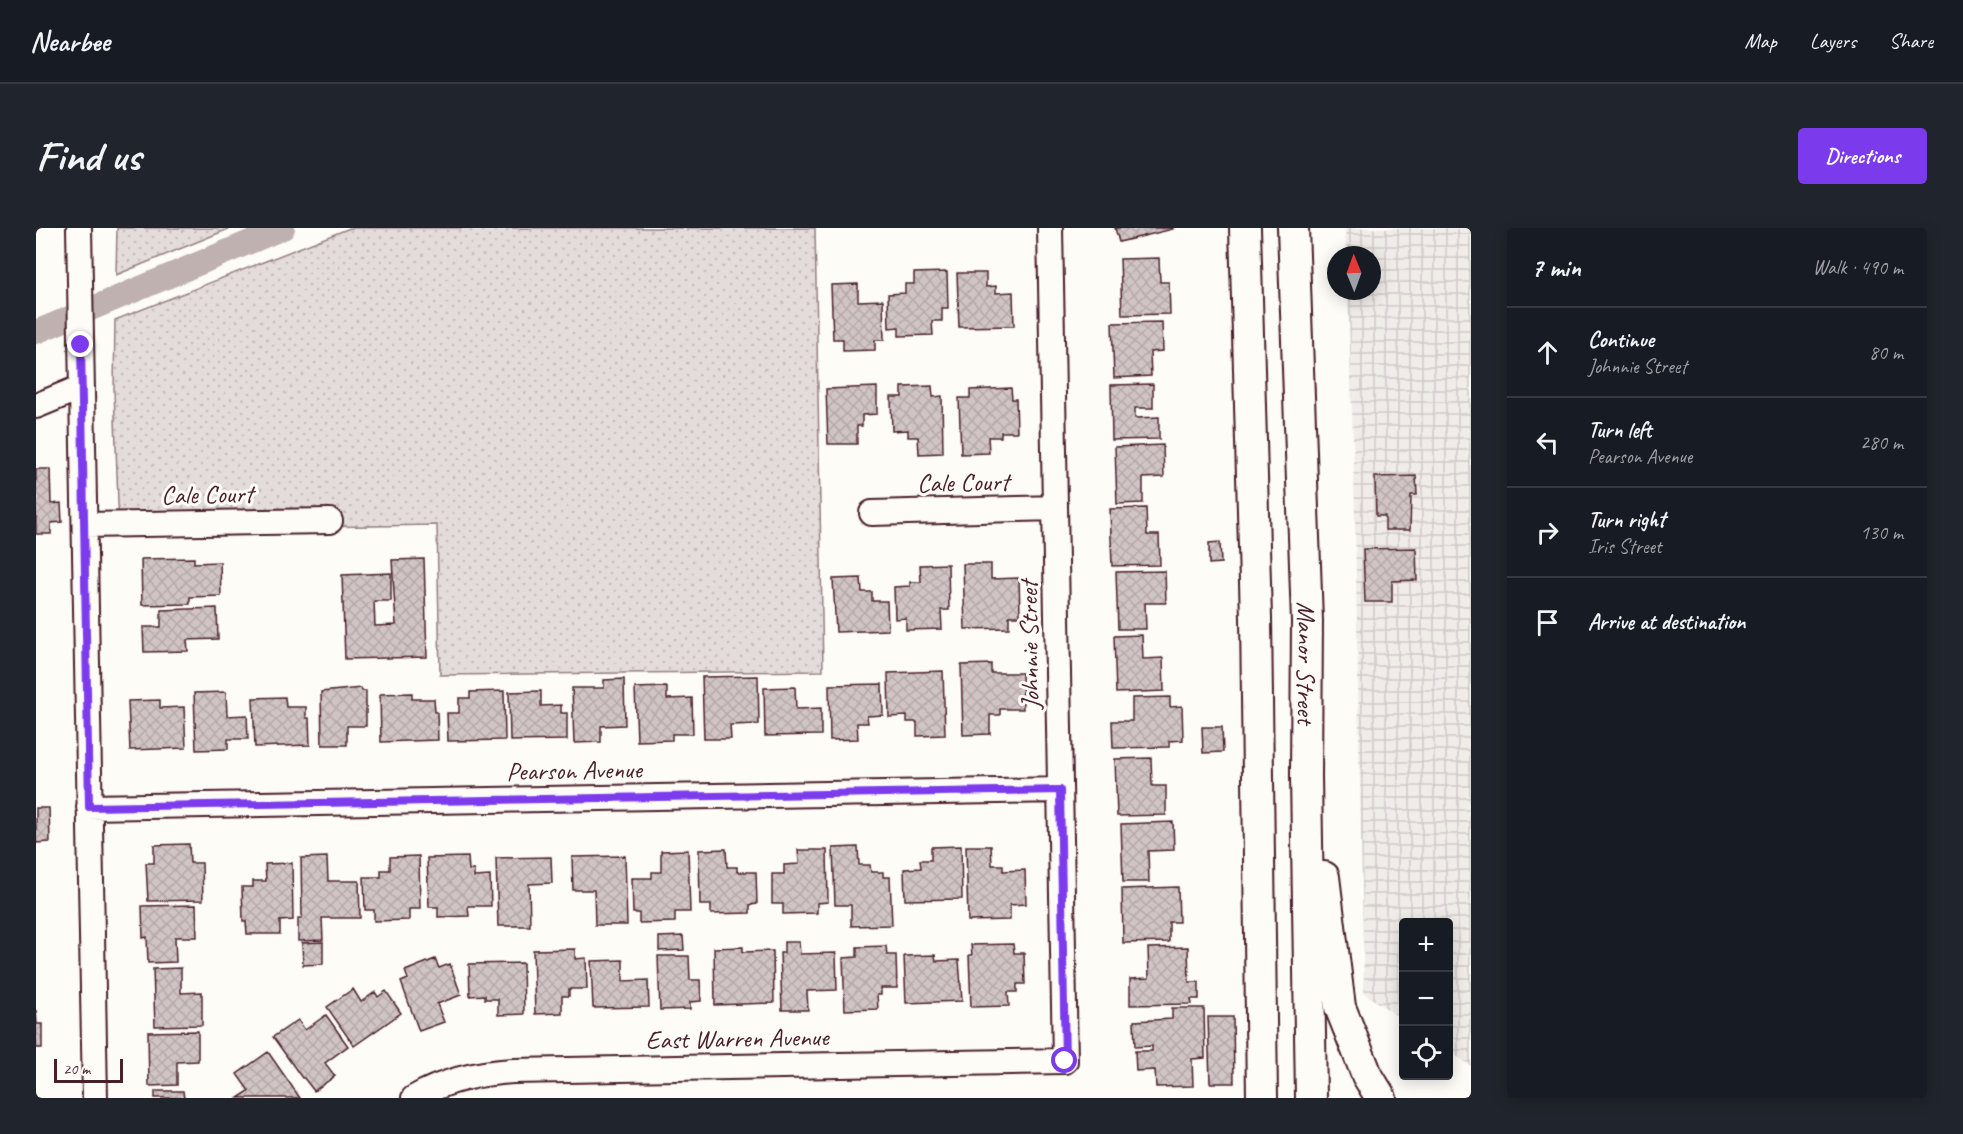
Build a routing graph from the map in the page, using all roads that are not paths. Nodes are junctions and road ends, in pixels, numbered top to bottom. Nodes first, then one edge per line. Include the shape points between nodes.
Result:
1 (1050, 228) edge
2 (1245, 228) edge
3 (1293, 228) edge
4 (79, 239) edge
5 (82, 387) junction
6 (36, 406) edge
7 (1055, 508) junction
8 (872, 513) dead end
9 (330, 521) dead end
10 (85, 525) junction
11 (1306, 776) junction
12 (1060, 790) junction
13 (89, 807) junction
14 (1065, 1061) joint
15 (94, 1098) edge
16 (414, 1098) edge
17 (1262, 1098) edge
18 (1311, 1098) edge
19 (1381, 1098) edge

1 - 7 street, Johnnie Street
2 - 17 main road, Manor Street via 1256,618
3 - 11 main road, Manor Street via 1307,621
4 - 5 street
5 - 6 street
5 - 10 street
7 - 8 street, Cale Court
7 - 12 street, Johnnie Street
9 - 10 street, Cale Court
10 - 13 street
11 - 18 main road, Manor Street
11 - 19 main road via 1318,824 1340,1007 1367,1075
12 - 13 street, Pearson Avenue
12 - 14 street, Johnnie Street
13 - 15 street
14 - 16 street, East Warren Avenue via 488,1072 456,1080

